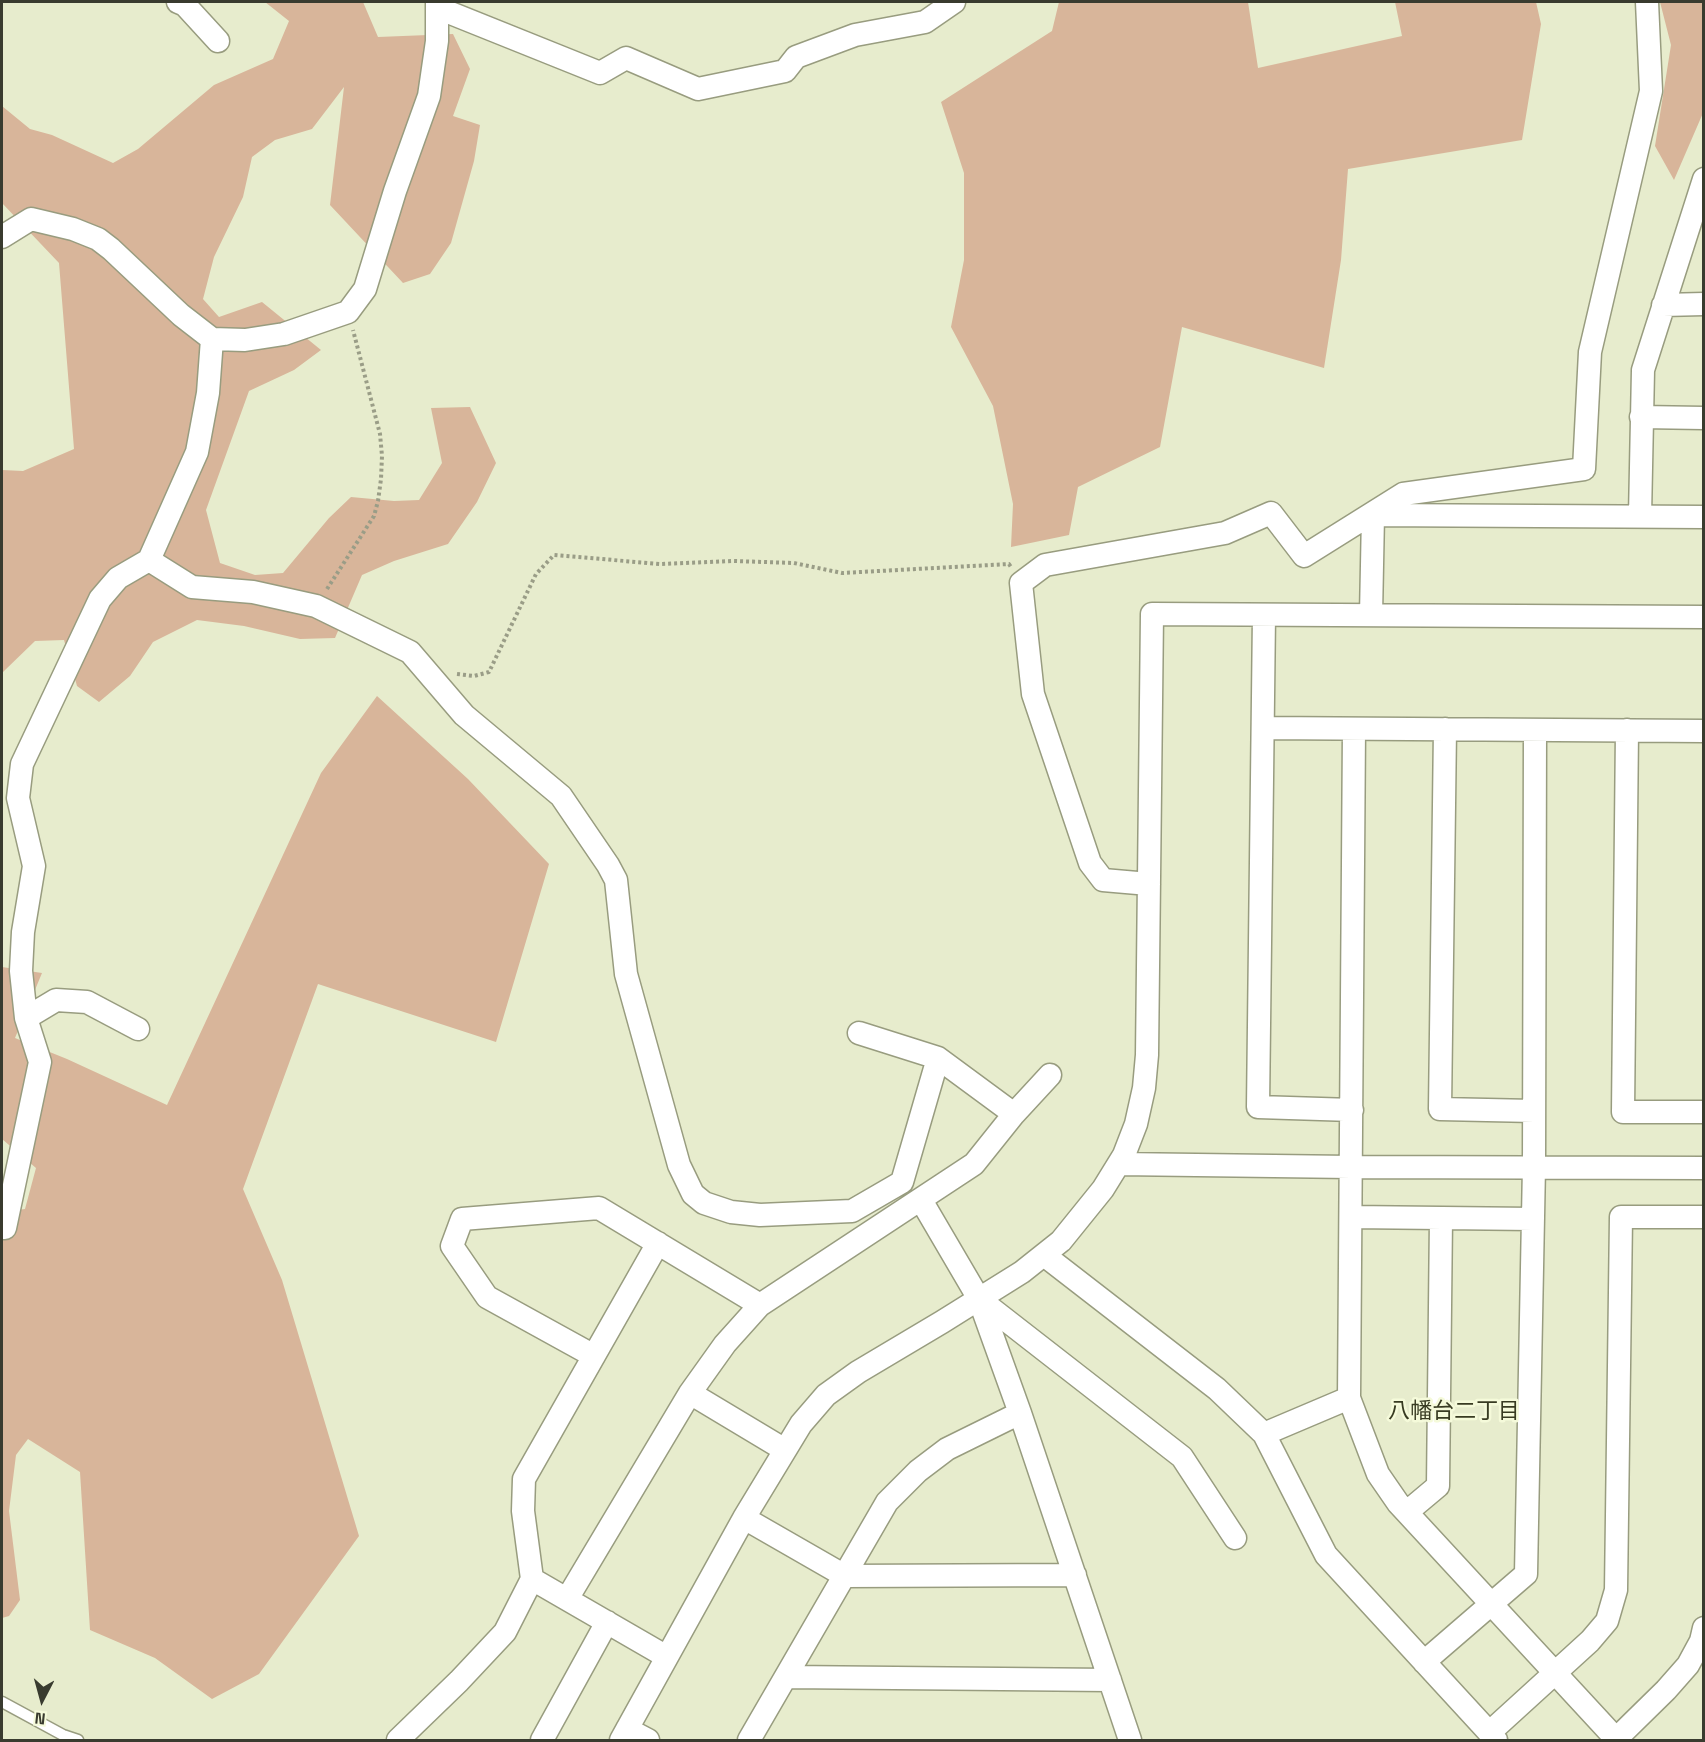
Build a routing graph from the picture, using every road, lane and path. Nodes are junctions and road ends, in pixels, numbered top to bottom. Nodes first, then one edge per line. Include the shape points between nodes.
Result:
1 (178, 2) edge
2 (954, 2) edge
3 (1647, 2) edge
4 (438, 4) edge
5 (218, 41) dead end
6 (1702, 186) edge
7 (2, 237) edge
8 (1704, 304) edge
9 (1663, 305) junction
10 (348, 312) junction
11 (212, 339) junction
12 (1641, 417) junction
13 (1704, 418) edge
14 (1373, 515) junction
15 (1640, 516) junction
16 (1704, 517) edge
17 (149, 560) junction
18 (1021, 583) junction
19 (316, 606) junction
20 (1264, 615) junction
21 (1371, 615) junction
22 (1704, 617) edge
23 (426, 669) junction
24 (1263, 728) junction
25 (1354, 729) junction
26 (1445, 729) junction
27 (1535, 730) junction
28 (1627, 730) junction
29 (1704, 731) edge
30 (1149, 884) junction
31 (26, 1018) junction
32 (138, 1029) dead end
33 (859, 1033) dead end
34 (938, 1058) junction
35 (1050, 1075) dead end
36 (1352, 1110) junction
37 (1533, 1111) junction
38 (1704, 1112) edge
39 (1014, 1114) junction
40 (1119, 1164) junction
41 (1534, 1166) junction
42 (1351, 1167) junction
43 (1704, 1168) edge
44 (921, 1200) junction
45 (1351, 1217) junction
46 (1704, 1217) edge
47 (1441, 1218) junction
48 (1533, 1219) junction
49 (2, 1228) edge
50 (658, 1243) junction
51 (1044, 1255) junction
52 (979, 1299) junction
53 (760, 1305) junction
54 (594, 1356) junction
55 (690, 1394) junction
56 (1349, 1398) junction
57 (1020, 1413) junction
58 (1264, 1434) junction
59 (785, 1450) junction
60 (1407, 1512) junction
61 (744, 1518) junction
62 (1235, 1538) dead end
63 (1075, 1575) junction
64 (845, 1576) junction
65 (532, 1579) junction
66 (567, 1599) junction
67 (1491, 1604) junction
68 (607, 1622) junction
69 (1704, 1628) edge
70 (667, 1657) junction
71 (1424, 1662) junction
72 (1555, 1673) junction
73 (787, 1677) junction
74 (1110, 1680) junction
75 (2, 1701) edge
76 (624, 1735) edge
77 (1492, 1737) edge
78 (62, 1738) edge
79 (78, 1740) edge
80 (398, 1740) edge
81 (542, 1740) edge
82 (648, 1740) edge
83 (749, 1740) edge
84 (1130, 1740) edge
85 (1616, 1740) edge

1 - 5 street
2 - 4 street via 925,22 855,35 796,57 785,71 698,89 626,58 600,73
3 - 14 street via 1651,91 1590,352 1584,469 1403,495
4 - 10 street via 429,96 365,289
6 - 9 street
7 - 11 street via 31,219 98,239
8 - 9 street
9 - 12 street via 1643,370
10 - 11 street via 284,334 245,340
10 - 19 path via 380,434 381,479 374,516
11 - 17 street via 208,393 197,452
12 - 13 street
12 - 15 street
14 - 15 street
14 - 18 street via 1304,556 1271,513 1225,533 1045,565
14 - 21 street
15 - 16 street
17 - 19 street via 192,587 253,592
17 - 31 street via 118,578 100,599 22,764 18,798 34,866 23,932 21,971
18 - 23 path via 1009,564 842,573 794,563 660,564 554,555 536,574 489,672 474,676
18 - 30 street via 1033,694 1090,863 1103,880
19 - 23 street via 410,652
20 - 21 street
20 - 24 street
20 - 30 street via 1152,614
21 - 22 street
23 - 34 street via 464,715 561,796 616,880 626,974 679,1165 693,1194 704,1203 731,1212 760,1215 852,1211 902,1182
24 - 25 street
24 - 36 street via 1258,1107
25 - 26 street
25 - 36 street
26 - 27 street
26 - 37 street via 1440,1108
27 - 28 street
27 - 37 street
28 - 29 street
28 - 38 street via 1623,1112
30 - 40 street via 1148,1055 1136,1124
31 - 32 street via 56,1000 87,1002
31 - 49 street via 40,1062
33 - 34 street
34 - 39 street
35 - 39 street
36 - 42 street
37 - 41 street
39 - 44 street via 974,1164
40 - 42 street
40 - 51 street via 1061,1241
41 - 42 street
41 - 43 street
41 - 48 street
42 - 45 street
44 - 52 street
44 - 53 street
45 - 47 street
45 - 56 street
46 - 72 street via 1621,1216 1616,1590 1607,1620
47 - 48 street
47 - 60 street via 1438,1486
48 - 67 street via 1526,1574
50 - 53 street
50 - 54 street
50 - 54 street via 599,1208 462,1219 452,1246 488,1297
51 - 52 street
51 - 58 street via 1217,1389
52 - 57 street
52 - 59 street via 826,1395
52 - 62 street via 1182,1457
53 - 55 street via 725,1344
54 - 65 street via 524,1479 523,1511
55 - 59 street
55 - 66 street
56 - 58 street
56 - 60 street via 1378,1474
57 - 63 street
57 - 64 street via 947,1449 918,1471 887,1502
58 - 71 street via 1326,1555
59 - 61 street
60 - 67 street
61 - 64 street
61 - 70 street
63 - 64 street
63 - 74 street
64 - 73 street
65 - 66 street
65 - 80 street via 505,1632
66 - 68 street
67 - 71 street
67 - 72 street
68 - 70 street
68 - 81 street
69 - 85 street via 1688,1665
70 - 76 street
71 - 77 street
72 - 77 street
72 - 85 street
73 - 74 street
73 - 83 street
74 - 84 street
75 - 78 lane
76 - 82 street
78 - 79 lane

